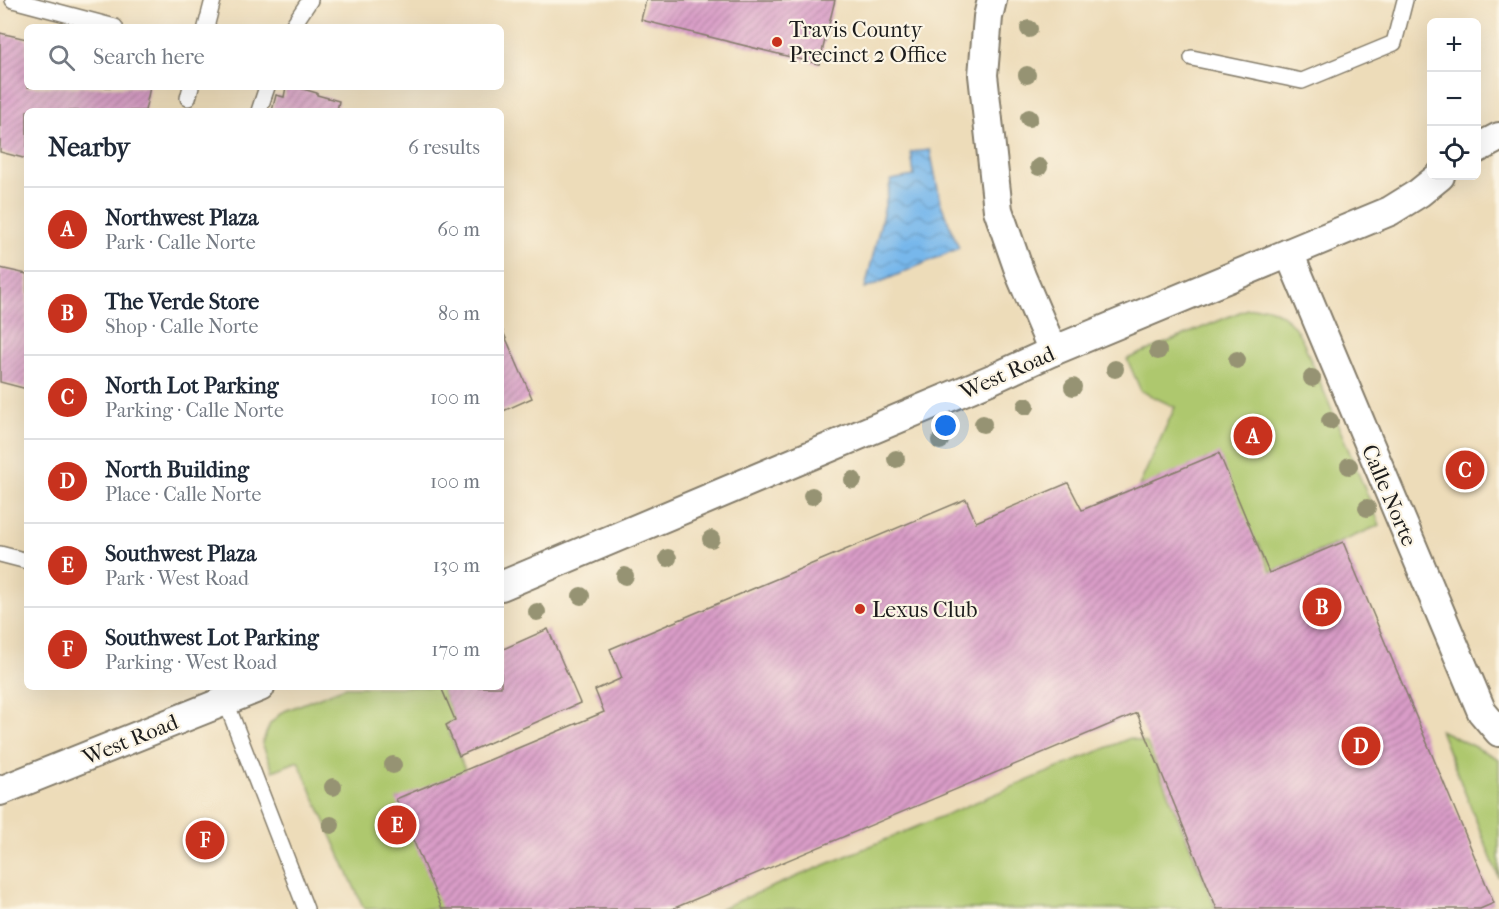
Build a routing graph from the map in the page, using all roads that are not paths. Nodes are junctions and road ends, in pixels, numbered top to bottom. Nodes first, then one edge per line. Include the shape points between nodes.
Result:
1 (13, 0) edge
2 (213, 0) edge
3 (310, 0) edge
4 (992, 0) edge
5 (1405, 0) edge
6 (104, 24) edge
7 (207, 24) edge
8 (294, 24) edge
9 (1192, 58) dead end
10 (266, 90) edge
11 (260, 108) edge
12 (1499, 137) edge
13 (1481, 146) edge
14 (1435, 180) edge
15 (1289, 253) junction
16 (1053, 351) junction
17 (0, 554) edge
18 (24, 560) edge
19 (504, 585) edge
20 (253, 690) edge
21 (226, 702) junction
22 (1499, 732) edge
23 (0, 790) edge
24 (306, 909) edge

1 - 6 lane
2 - 7 lane
3 - 8 lane
4 - 16 street via 983,75 998,210
5 - 9 lane via 1394,43 1302,81
10 - 11 lane
12 - 13 street
14 - 15 street, West Road via 1390,211
15 - 16 street, West Road
15 - 22 street, Calle Norte via 1482,712
16 - 19 street, West Road
17 - 18 lane
20 - 21 street, West Road
21 - 23 street, West Road
21 - 24 lane

